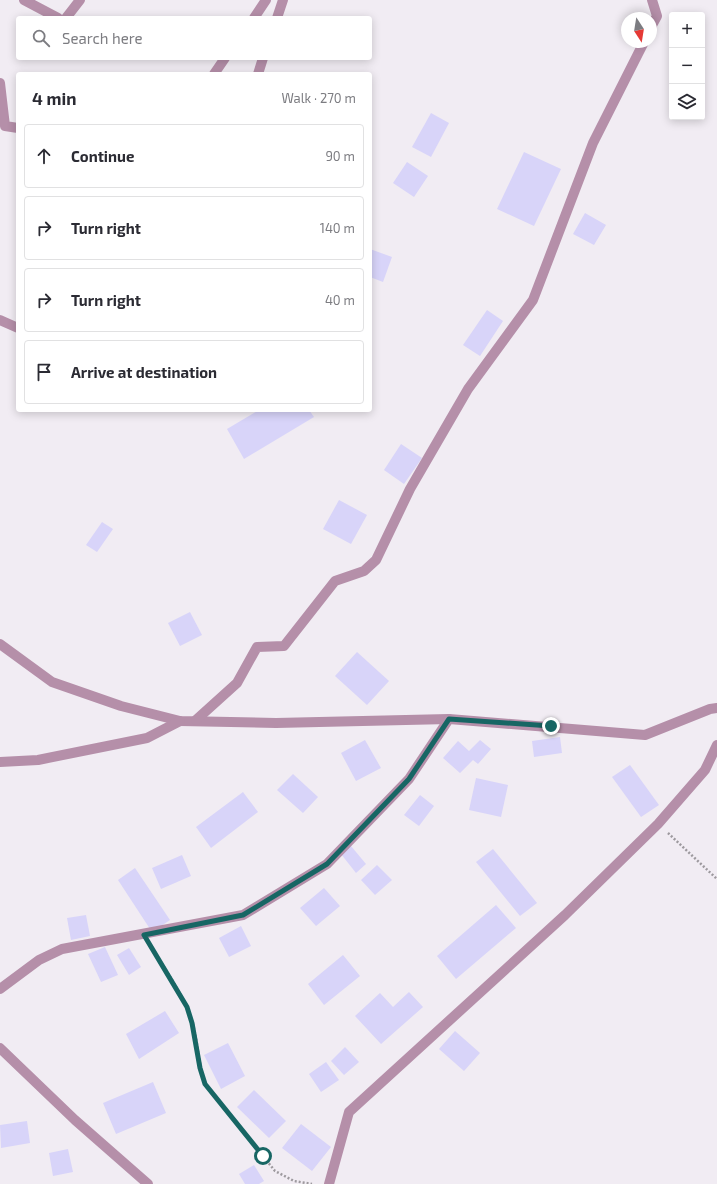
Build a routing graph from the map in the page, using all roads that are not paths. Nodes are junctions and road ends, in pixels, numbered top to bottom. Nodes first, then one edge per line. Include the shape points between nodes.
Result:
1 (24, 0) edge
2 (80, 0) edge
3 (266, 0) edge
4 (283, 0) edge
5 (652, 0) edge
6 (655, 12) edge
7 (54, 16) edge
8 (68, 16) edge
9 (255, 16) edge
10 (278, 16) edge
11 (641, 48) edge
12 (224, 60) edge
13 (262, 60) edge
14 (215, 72) edge
15 (259, 72) edge
16 (0, 83) edge
17 (16, 128) edge
18 (0, 320) edge
19 (16, 327) edge
20 (0, 644) edge
21 (717, 708) edge
22 (449, 719) junction
23 (196, 720) junction
24 (180, 721) junction
25 (717, 745) edge
26 (0, 762) edge
27 (0, 989) edge
28 (0, 1048) edge
29 (148, 1184) edge
30 (329, 1184) edge

1 - 7 street
2 - 8 street
3 - 9 street
4 - 10 street
5 - 6 street
11 - 23 street via 593,143 533,300 468,389 410,490 376,560 364,571 334,582 284,646 257,647 237,683
12 - 14 street
13 - 15 street
16 - 17 street via 5,126
18 - 19 street
20 - 24 street via 52,682 121,706
21 - 22 street via 645,734
22 - 23 street via 276,723 213,723
22 - 27 street via 409,779 327,864 243,915 62,949 39,960
23 - 24 street
24 - 26 street via 147,738 38,760
25 - 30 street via 705,770 658,824 565,915 348,1112
28 - 29 street via 75,1120

